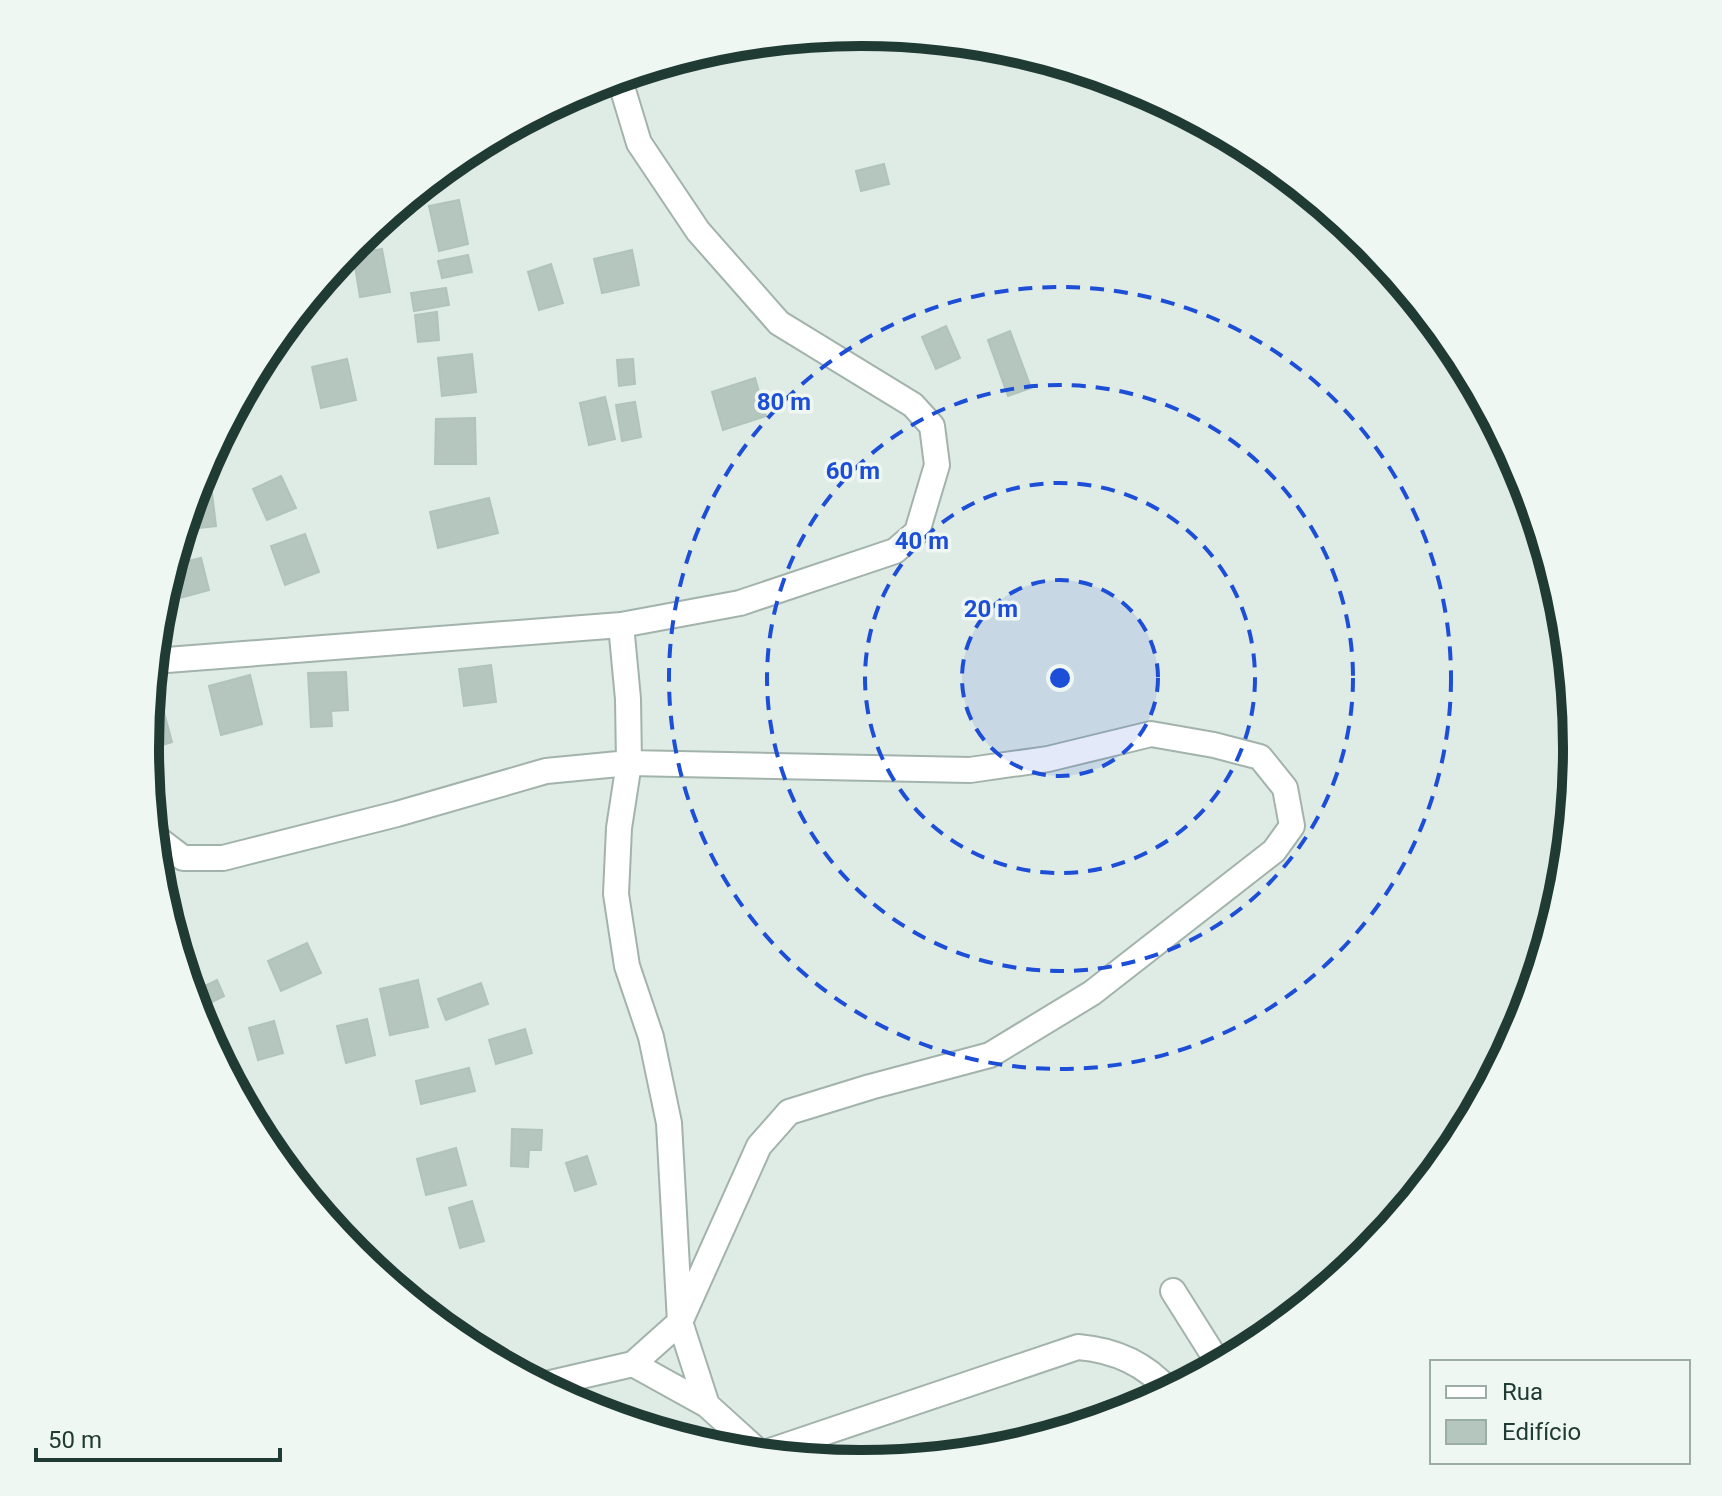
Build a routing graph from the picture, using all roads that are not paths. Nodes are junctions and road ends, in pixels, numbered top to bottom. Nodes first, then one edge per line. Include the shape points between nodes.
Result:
1 (622, 88) edge
2 (621, 625) junction
3 (165, 660) edge
4 (629, 763) junction
5 (166, 845) edge
6 (1173, 1291) dead end
7 (680, 1322) junction
8 (1213, 1355) edge
9 (633, 1364) junction
10 (558, 1381) edge
11 (1162, 1382) edge
12 (707, 1405) junction
13 (746, 1440) edge
14 (786, 1445) edge

1 - 2 street via 639,143 698,231 779,323 913,405 932,426 937,465 917,532 895,551 740,603
2 - 3 street
2 - 4 street
4 - 5 street via 546,771 223,858 183,858
4 - 7 street via 616,894 627,966 651,1037 669,1123
4 - 7 street via 970,770 1048,759 1151,734 1260,757 1285,788 1292,826 1274,851 1092,993 990,1055 789,1112 759,1146
6 - 8 street
7 - 9 street
7 - 12 street
9 - 10 street
9 - 12 street
11 - 14 street via 1108,1350 1078,1347
12 - 13 street

